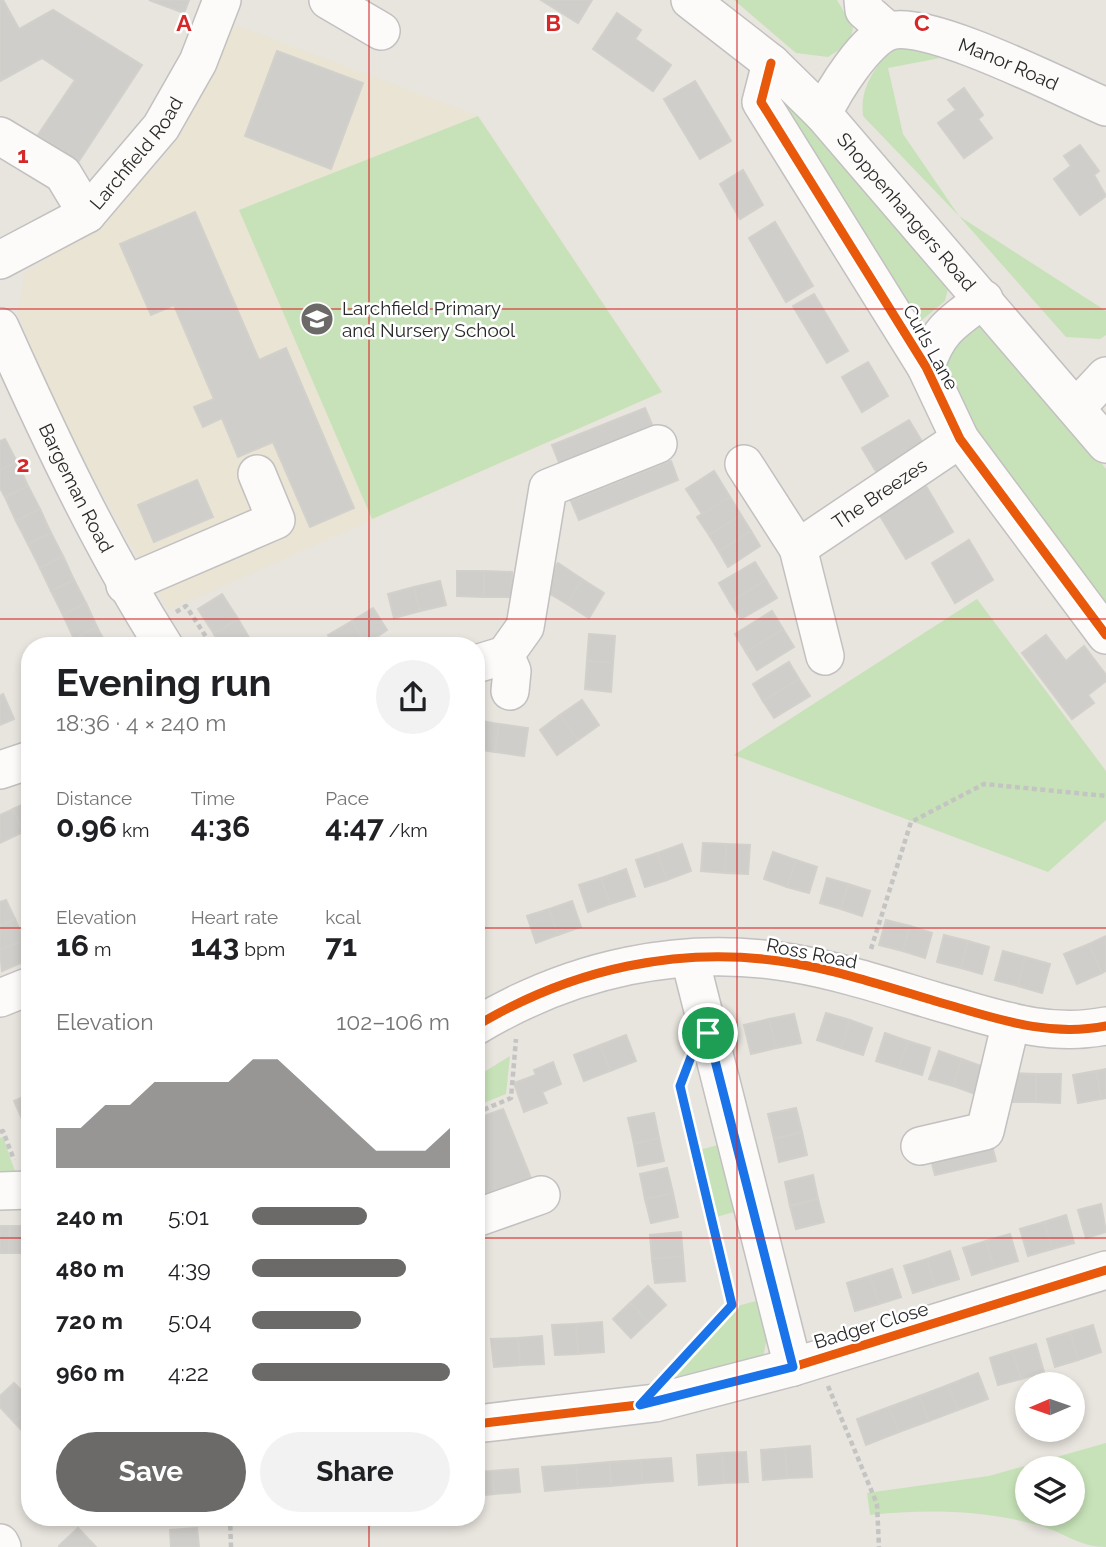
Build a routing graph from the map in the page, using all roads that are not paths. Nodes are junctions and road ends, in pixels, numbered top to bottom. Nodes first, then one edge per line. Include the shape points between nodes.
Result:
1 (222, 0) edge
2 (328, 0) edge
3 (690, 0) edge
4 (863, 0) edge
5 (381, 31) dead end
6 (888, 31) junction
7 (771, 63) junction
8 (1106, 107) edge
9 (823, 114) junction
10 (0, 136) edge
11 (87, 214) junction
12 (0, 260) edge
13 (984, 299) junction
14 (0, 327) edge
15 (926, 367) junction
16 (1106, 376) edge
17 (1077, 407) junction
18 (960, 439) junction
19 (658, 444) dead end
20 (1106, 444) edge
21 (744, 464) dead end
22 (257, 474) dead end
23 (798, 548) junction
24 (125, 585) junction
25 (1106, 635) edge
26 (158, 637) edge
27 (502, 649) edge
28 (825, 656) dead end
29 (510, 691) dead end
30 (21, 763) edge
31 (0, 770) edge
32 (690, 959) junction
33 (21, 990) edge
34 (0, 999) edge
35 (490, 1018) edge
36 (1011, 1022) junction
37 (1106, 1026) edge
38 (920, 1146) dead end
39 (0, 1191) edge
40 (21, 1191) edge
41 (541, 1195) dead end
42 (485, 1215) edge
43 (1106, 1270) edge
44 (805, 1363) junction
45 (485, 1423) edge

1 - 11 street, Larchfield Road via 198,62 161,127
2 - 5 street
3 - 7 street, Shoppenhangers Road
4 - 6 street via 864,9
6 - 8 street, Manor Road via 914,29
6 - 9 street via 836,87
7 - 9 street, Shoppenhangers Road
7 - 15 street, Curls Lane via 761,102
9 - 13 street, Shoppenhangers Road
10 - 11 street via 63,174
11 - 12 street, Larchfield Road
13 - 15 street, Curls Lane via 945,328 933,343
13 - 17 street, Shoppenhangers Road
14 - 24 street, Bargeman Road
15 - 18 street, Curls Lane
16 - 17 street
17 - 20 street, Shoppenhangers Road
18 - 23 street, The Breezes
18 - 25 street, Curls Lane
19 - 27 street via 548,488
21 - 23 street
22 - 24 street via 276,520
23 - 28 street
24 - 26 street, Bargeman Road
27 - 29 street via 513,671
30 - 31 street
32 - 35 street, Ross Road via 638,962 586,974
32 - 36 street, Ross Road via 791,963
32 - 44 street
33 - 34 street
36 - 37 street, Ross Road via 1078,1031
36 - 38 street via 985,1131
39 - 40 street
41 - 42 street
43 - 44 street, Badger Close
44 - 45 street, Badger Close via 640,1405

